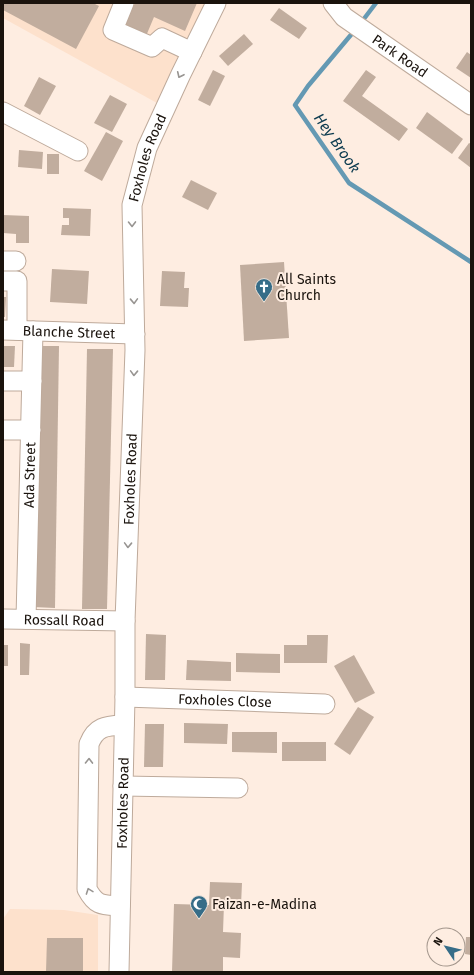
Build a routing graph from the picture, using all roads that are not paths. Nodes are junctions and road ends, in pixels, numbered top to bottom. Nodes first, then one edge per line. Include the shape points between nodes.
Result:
1 (124, 3) edge
2 (216, 3) edge
3 (339, 10) edge
4 (192, 52) junction
5 (471, 105) edge
6 (3, 112) edge
7 (78, 151) dead end
8 (10, 281) edge
9 (18, 330) edge
10 (135, 334) junction
11 (3, 381) edge
12 (32, 381) junction
13 (3, 430) edge
14 (31, 430) junction
15 (3, 618) edge
16 (26, 619) junction
17 (125, 621) junction
18 (125, 697) junction
19 (325, 704) dead end
20 (124, 725) junction
21 (123, 786) junction
22 (238, 788) dead end
23 (120, 906) junction
24 (119, 972) edge

1 - 4 street via 113,30 152,47 162,38
2 - 4 street, Foxholes Road
3 - 5 street, Park Road
4 -> 10 street, Foxholes Road via 147,148 132,204
6 - 7 street
8 - 9 street, Ada Street
9 - 10 street, Blanche Street
9 - 12 street, Ada Street
10 -> 17 street, Foxholes Road
11 - 12 street
12 - 14 street, Ada Street
13 - 14 street
14 - 16 street, Ada Street
15 - 16 street, Rossall Road
16 - 17 street, Rossall Road
17 - 18 street, Foxholes Road
18 - 19 street, Foxholes Close
18 - 20 street, Foxholes Road
20 - 21 street, Foxholes Road
23 -> 20 street via 102,905 93,900 87,889 89,744 92,735 104,726
21 - 22 street
21 - 23 street, Foxholes Road
23 - 24 street, Foxholes Road

